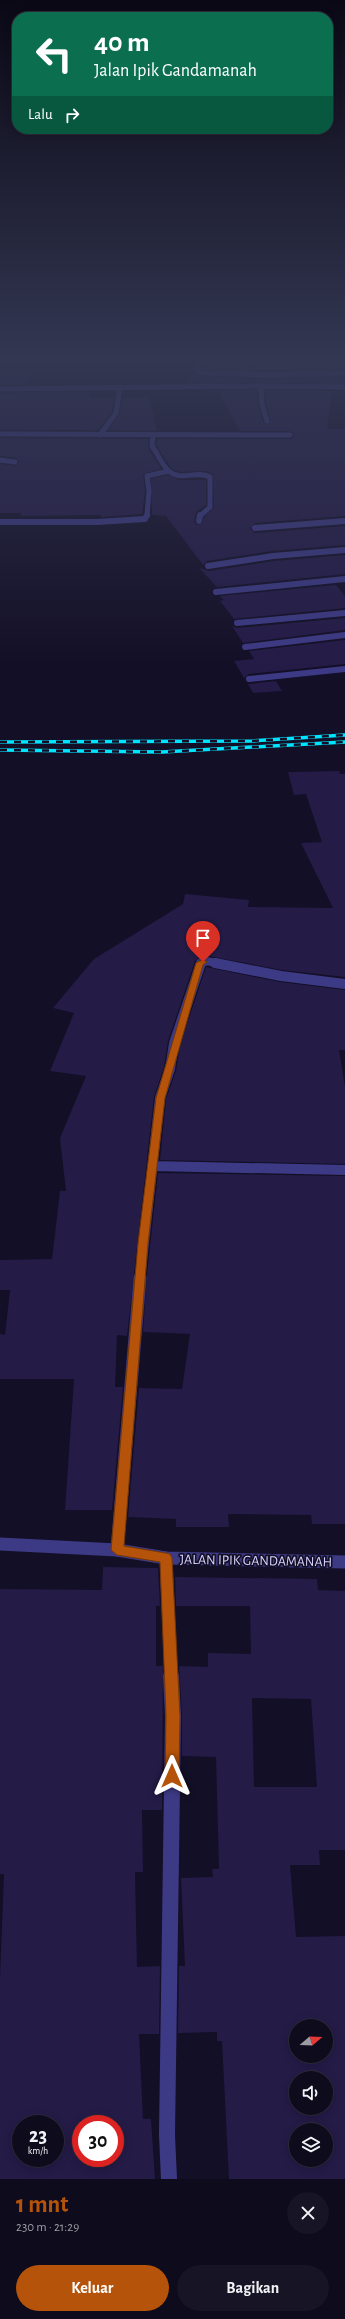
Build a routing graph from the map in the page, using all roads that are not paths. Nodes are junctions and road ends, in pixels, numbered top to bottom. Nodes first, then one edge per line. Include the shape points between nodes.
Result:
1 (163, 462) edge
2 (169, 471) junction
3 (199, 521) dead end
4 (345, 521) edge
5 (0, 522) edge
6 (255, 528) dead end
7 (345, 550) edge
8 (208, 566) dead end
9 (345, 579) edge
10 (216, 592) dead end
11 (345, 613) edge
12 (237, 623) dead end
13 (344, 636) edge
14 (245, 647) dead end
15 (345, 669) edge
16 (249, 679) dead end
17 (345, 984) edge
18 (152, 1166) junction
19 (345, 1170) edge
20 (0, 1544) edge
21 (117, 1550) junction
22 (166, 1558) junction
23 (345, 1562) edge
24 (169, 2179) edge

1 - 2 street
2 - 3 street via 178,475 203,474 210,477 210,507 200,515
2 - 5 street via 147,476 149,491 145,519 97,522
4 - 6 street
7 - 8 street via 273,556
9 - 10 street
11 - 12 street
13 - 14 street
15 - 16 street
17 - 18 street via 281,976 207,961 200,963 174,1043 170,1068 160,1098
18 - 19 street
18 - 21 street via 142,1250
20 - 21 street, JALAN IPIK GANDAMANAH
21 - 22 street, JALAN IPIK GANDAMANAH
22 - 23 street, JALAN IPIK GANDAMANAH
22 - 24 street via 173,1716 167,2135

